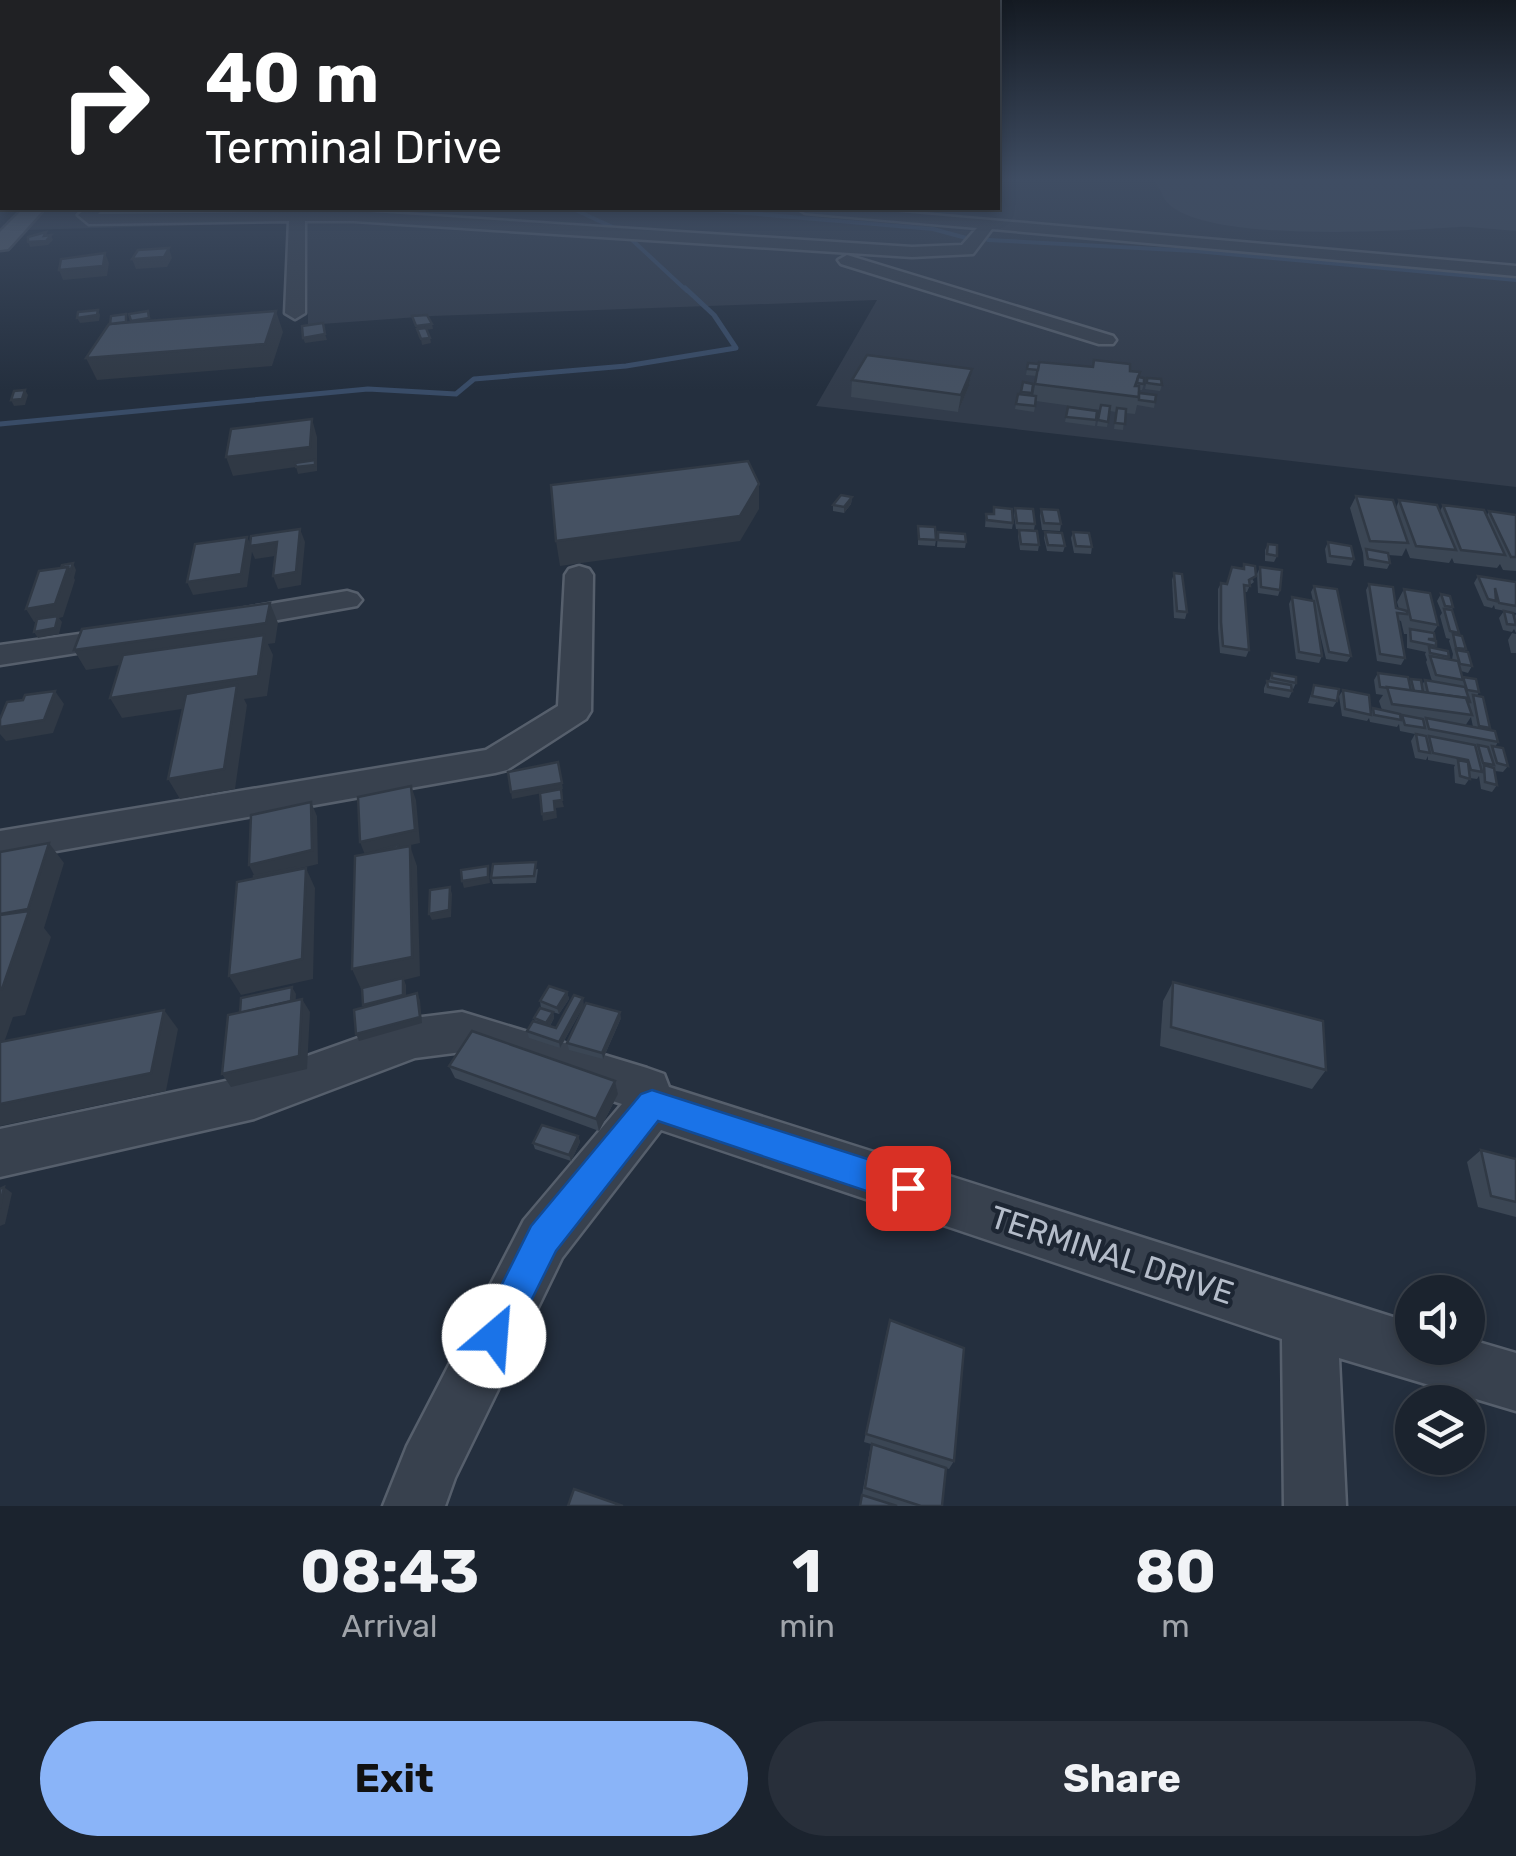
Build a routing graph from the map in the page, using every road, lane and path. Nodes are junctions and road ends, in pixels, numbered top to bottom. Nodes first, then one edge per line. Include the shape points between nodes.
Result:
1 (296, 249) edge
2 (813, 249) edge
3 (908, 249) edge
4 (964, 249) edge
5 (1277, 249) edge
6 (1516, 272) edge
7 (295, 313) dead end
8 (1106, 340) dead end
9 (579, 575) dead end
10 (347, 600) dead end
11 (196, 625) edge
12 (158, 631) edge
13 (0, 655) edge
14 (0, 846) edge
15 (652, 1104) junction
16 (0, 1153) edge
17 (1310, 1321) junction
18 (1516, 1382) edge
19 (414, 1506) edge
20 (1316, 1506) edge

1 - 7 street
2 - 8 street
3 - 4 street
5 - 6 street
9 - 14 street via 574,711 495,760
10 - 11 street
12 - 13 street
15 - 16 street, TERMINAL DRIVE via 647,1090 462,1032 414,1038 254,1096
15 - 17 street, TERMINAL DRIVE
15 - 19 street via 544,1238
17 - 18 street, TERMINAL DRIVE
17 - 20 street

